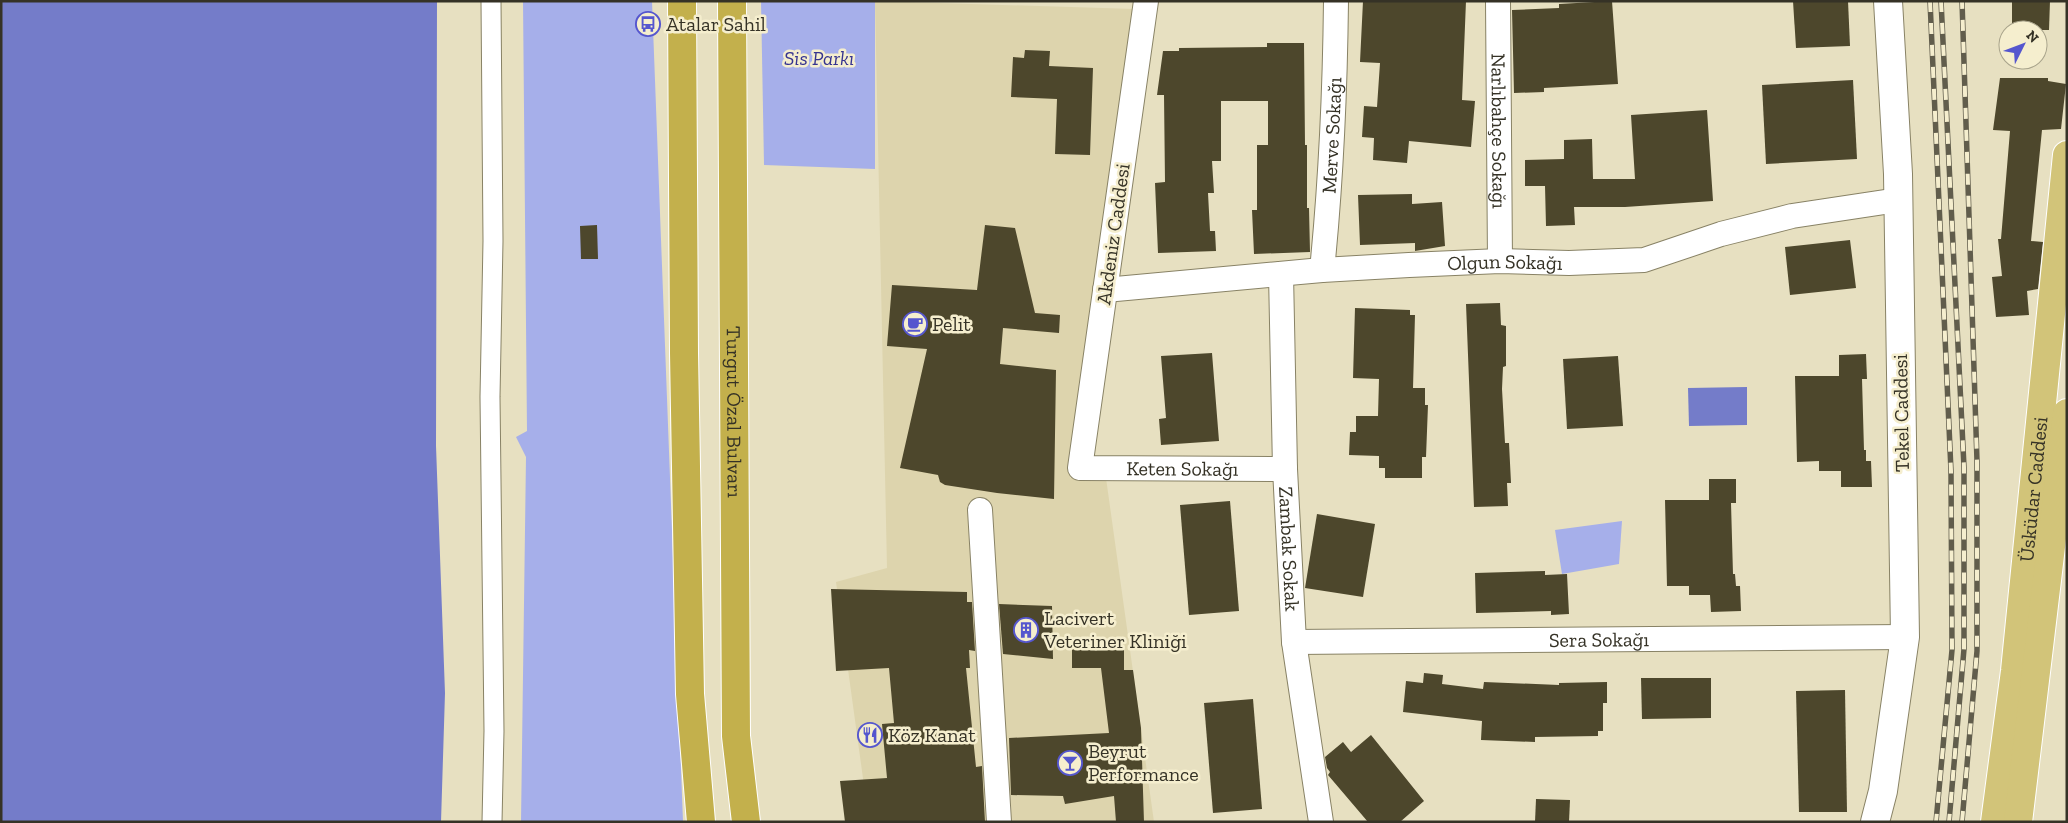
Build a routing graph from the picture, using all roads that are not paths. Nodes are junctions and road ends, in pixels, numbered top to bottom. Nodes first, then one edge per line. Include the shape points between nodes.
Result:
1 (491, 1) edge
2 (682, 1) edge
3 (732, 1) edge
4 (1146, 1) edge
5 (1336, 1) edge
6 (1498, 1) edge
7 (1888, 1) edge
8 (2067, 155) edge
9 (1898, 200) junction
10 (1500, 261) junction
11 (1322, 270) junction
12 (1281, 274) junction
13 (1105, 290) junction
14 (2059, 321) edge
15 (2067, 413) edge
16 (1080, 468) joint
17 (1285, 469) junction
18 (980, 510) dead end
19 (1905, 637) junction
20 (1294, 642) junction
21 (492, 822) edge
22 (701, 822) edge
23 (746, 822) edge
24 (999, 822) edge
25 (1321, 822) edge
26 (1875, 822) edge
27 (1995, 822) edge
28 (2018, 822) edge

1 - 21 street
2 - 22 highway via 690,694
3 - 23 highway, Turgut Özal Bulvarı via 736,736
4 - 13 street, Akdeniz Caddesi
5 - 11 street, Merve Sokağı via 1333,130
6 - 10 street, Narlıbahçe Sokağı
7 - 9 street, Tekel Caddesi
8 - 14 main road, Üsküdar Caddesi
9 - 10 street, Olgun Sokağı via 1792,216 1721,234 1644,260
9 - 19 street, Tekel Caddesi
10 - 11 street, Olgun Sokağı
11 - 12 street, Olgun Sokağı
12 - 13 street, Olgun Sokağı
12 - 17 street, Zambak Sokak
13 - 16 street, Akdeniz Caddesi
14 - 27 main road, Üsküdar Caddesi
15 - 28 main road, Üsküdar Caddesi
16 - 17 street, Keten Sokağı
17 - 20 street, Zambak Sokak
18 - 24 street
19 - 20 street, Sera Sokağı
19 - 26 street, Tekel Caddesi via 1883,791
20 - 25 street, Zambak Sokak

